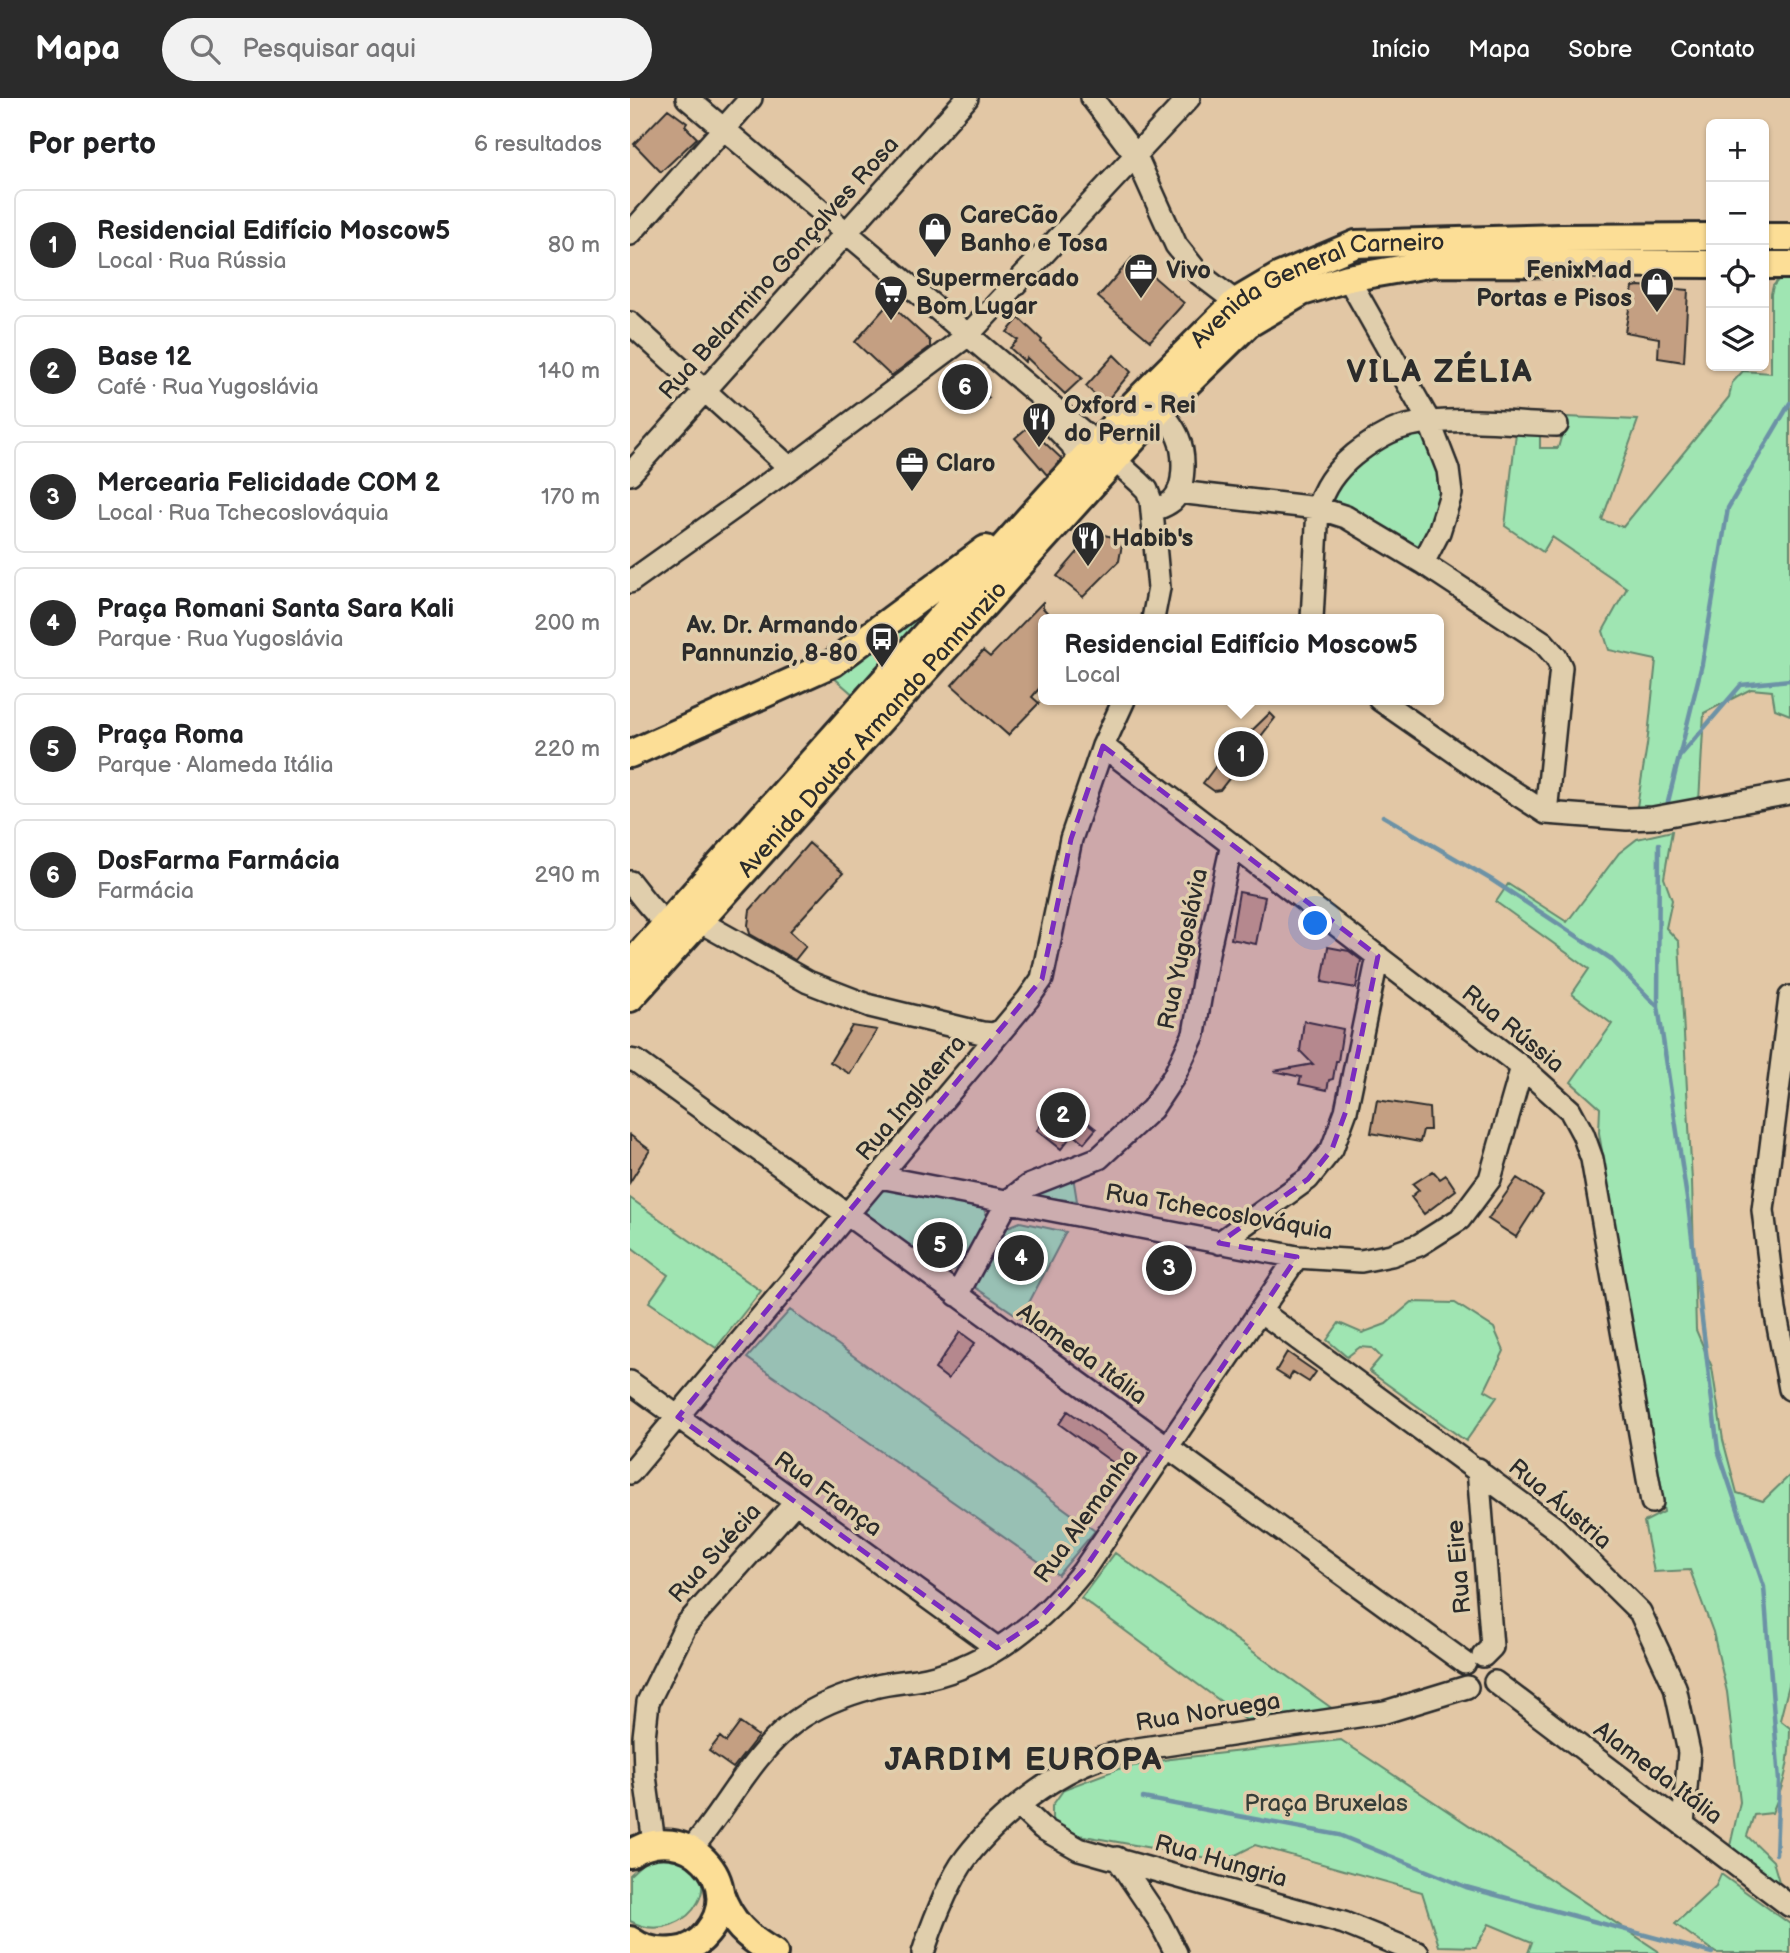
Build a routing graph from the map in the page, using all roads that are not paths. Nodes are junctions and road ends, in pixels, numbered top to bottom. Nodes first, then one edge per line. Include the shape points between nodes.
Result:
1 (687, 98) edge
2 (751, 98) edge
3 (967, 98) edge
4 (1092, 98) edge
5 (1189, 98) edge
6 (723, 130) junction
7 (1136, 156) junction
8 (630, 234) edge
9 (845, 234) junction
10 (1706, 237) edge
11 (1769, 237) edge
12 (1790, 237) edge
13 (1706, 264) edge
14 (1769, 265) edge
15 (1790, 265) edge
16 (1348, 278) junction
17 (1236, 302) junction
18 (630, 323) edge
19 (967, 336) junction
20 (705, 391) junction
21 (1161, 409) junction
22 (1429, 421) junction
23 (1557, 425) dead end
24 (1097, 456) junction
25 (790, 468) junction
26 (630, 474) edge
27 (1178, 492) junction
28 (1318, 508) junction
29 (1152, 511) junction
30 (1032, 515) junction
31 (1423, 563) junction
32 (634, 574) edge
33 (1154, 614) edge
34 (1312, 614) edge
35 (1122, 705) edge
36 (1387, 705) edge
37 (1103, 746) junction
38 (630, 754) edge
39 (1790, 793) edge
40 (1546, 813) junction
41 (1232, 844) junction
42 (630, 882) edge
43 (684, 925) junction
44 (1378, 956) junction
45 (630, 965) edge
46 (1790, 997) edge
47 (630, 998) edge
48 (1002, 1030) junction
49 (632, 1056) edge
50 (1522, 1068) junction
51 (1790, 1148) edge
52 (1769, 1153) junction
53 (880, 1177) junction
54 (1008, 1201) junction
55 (848, 1215) junction
56 (1219, 1242) junction
57 (1297, 1256) junction
58 (957, 1295) junction
59 (1782, 1309) edge
60 (1260, 1311) junction
61 (630, 1382) edge
62 (1790, 1389) edge
63 (678, 1417) junction
64 (1167, 1448) junction
65 (1478, 1469) junction
66 (630, 1473) edge
67 (1653, 1502) dead end
68 (795, 1503) junction
69 (997, 1648) junction
70 (1474, 1660) junction
71 (1495, 1682) junction
72 (1467, 1687) junction
73 (1019, 1806) junction
74 (1683, 1825) junction
75 (638, 1848) edge
76 (691, 1849) junction
77 (1117, 1858) junction
78 (720, 1894) junction
79 (1790, 1906) edge
80 (630, 1940) edge
81 (680, 1951) junction
82 (709, 1953) edge
83 (774, 1953) edge
84 (923, 1953) edge
85 (1176, 1953) edge
86 (1418, 1953) edge

1 - 6 street
2 - 6 street
3 - 9 street, Rua Belarmino Gonçalves Rosa
4 - 7 street
5 - 7 street
6 - 8 street
6 - 9 street
7 - 17 street via 1176,245 1198,273
7 - 19 street
9 - 19 street
9 - 20 street, Rua Belarmino Gonçalves Rosa
10 - 17 main road, Avenida General Carneiro via 1356,244 1279,276
11 - 12 main road
13 - 16 main road, Avenida General Carneiro via 1434,263
14 - 15 main road
16 - 21 main road, Avenida General Carneiro via 1302,292 1248,324
16 - 22 street
17 - 24 main road, Avenida General Carneiro via 1156,381
18 - 20 street
19 - 24 street
19 - 25 street
20 - 25 street
20 - 26 street, Rua Belarmino Gonçalves Rosa
21 - 24 main road, Avenida General Carneiro
21 - 27 street via 1182,450
22 - 23 street
22 - 28 street via 1373,440 1340,466
22 - 31 street via 1448,470 1451,495
24 - 29 street via 1147,490
24 - 30 main road, Avenida Doutor Armando Pannunzio
24 - 43 main road, Avenida Doutor Armando Pannunzio
25 - 32 street
27 - 28 street
27 - 29 street via 1173,500
28 - 31 street via 1346,517
28 - 34 street
29 - 33 street via 1159,588
30 - 38 main road via 833,663
30 - 43 main road, Avenida Doutor Armando Pannunzio
31 - 40 street via 1543,642 1561,667
35 - 37 street, Rua Inglaterra
36 - 40 street
37 - 41 street, Rua Rússia
37 - 48 street, Rua Inglaterra via 1071,839 1042,978
39 - 40 street via 1653,818
41 - 44 street, Rua Rússia
41 - 54 street, Rua Yugoslávia via 1194,1034 1174,1076 1152,1109 1099,1158 1028,1186
42 - 43 street via 656,914
43 - 45 main road, Avenida Doutor Armando Pannunzio
43 - 47 main road, Avenida Doutor Armando Pannunzio
43 - 48 street via 870,1006 982,1033
44 - 50 street, Rua Rússia
44 - 56 street via 1346,1111 1332,1149 1308,1179
46 - 52 street
48 - 53 street, Rua Inglaterra
49 - 55 street, Alameda Itália
50 - 57 street, Rua Tchecoslováquia via 1490,1179 1460,1219 1419,1245 1391,1255 1361,1261
50 - 67 street, Rua Rússia via 1570,1110 1592,1159
51 - 52 street
52 - 59 street via 1763,1210
53 - 54 street, Rua Tchecoslováquia
53 - 55 street, Rua Inglaterra
54 - 56 street, Rua Tchecoslováquia
54 - 58 street, Rua Yugoslávia
55 - 58 street, Alameda Itália
55 - 63 street, Rua Inglaterra
56 - 57 street, Rua Tchecoslováquia
57 - 60 street, Rua Alemanha
58 - 64 street, Alameda Itália
59 - 62 street
60 - 64 street, Rua Alemanha
60 - 65 street, Rua Áustria
61 - 63 street, Rua França
63 - 66 street, Rua Inglaterra
63 - 68 street, Rua França
64 - 69 street, Rua Alemanha via 1061,1599
64 - 70 street, Alameda Itália
65 - 70 street, Rua Eire via 1492,1647
65 - 74 street, Rua Áustria via 1555,1528 1640,1612 1675,1686 1689,1752
68 - 69 street, Rua França
68 - 75 street, Rua Suécia via 686,1625 648,1702
69 - 76 street, Rua Alemanha via 963,1668 875,1686 797,1720 769,1745
70 - 71 street via 1495,1666
70 - 72 street via 1461,1673
71 - 72 street via 1482,1691
71 - 74 street, Alameda Itália
72 - 73 street, Rua Noruega via 1385,1712 1118,1753 1060,1777
73 - 77 street, Rua Hungria via 1042,1828 1079,1849
73 - 84 street, Rua Noruega via 960,1866
74 - 79 street, Alameda Itália
75 - 76 main road via 675,1843
76 - 78 main road via 715,1875
77 - 85 street
77 - 86 street, Rua Hungria via 1344,1923
78 - 81 main road via 710,1930
78 - 83 main road via 731,1919
80 - 81 main road via 649,1951
81 - 82 main road

